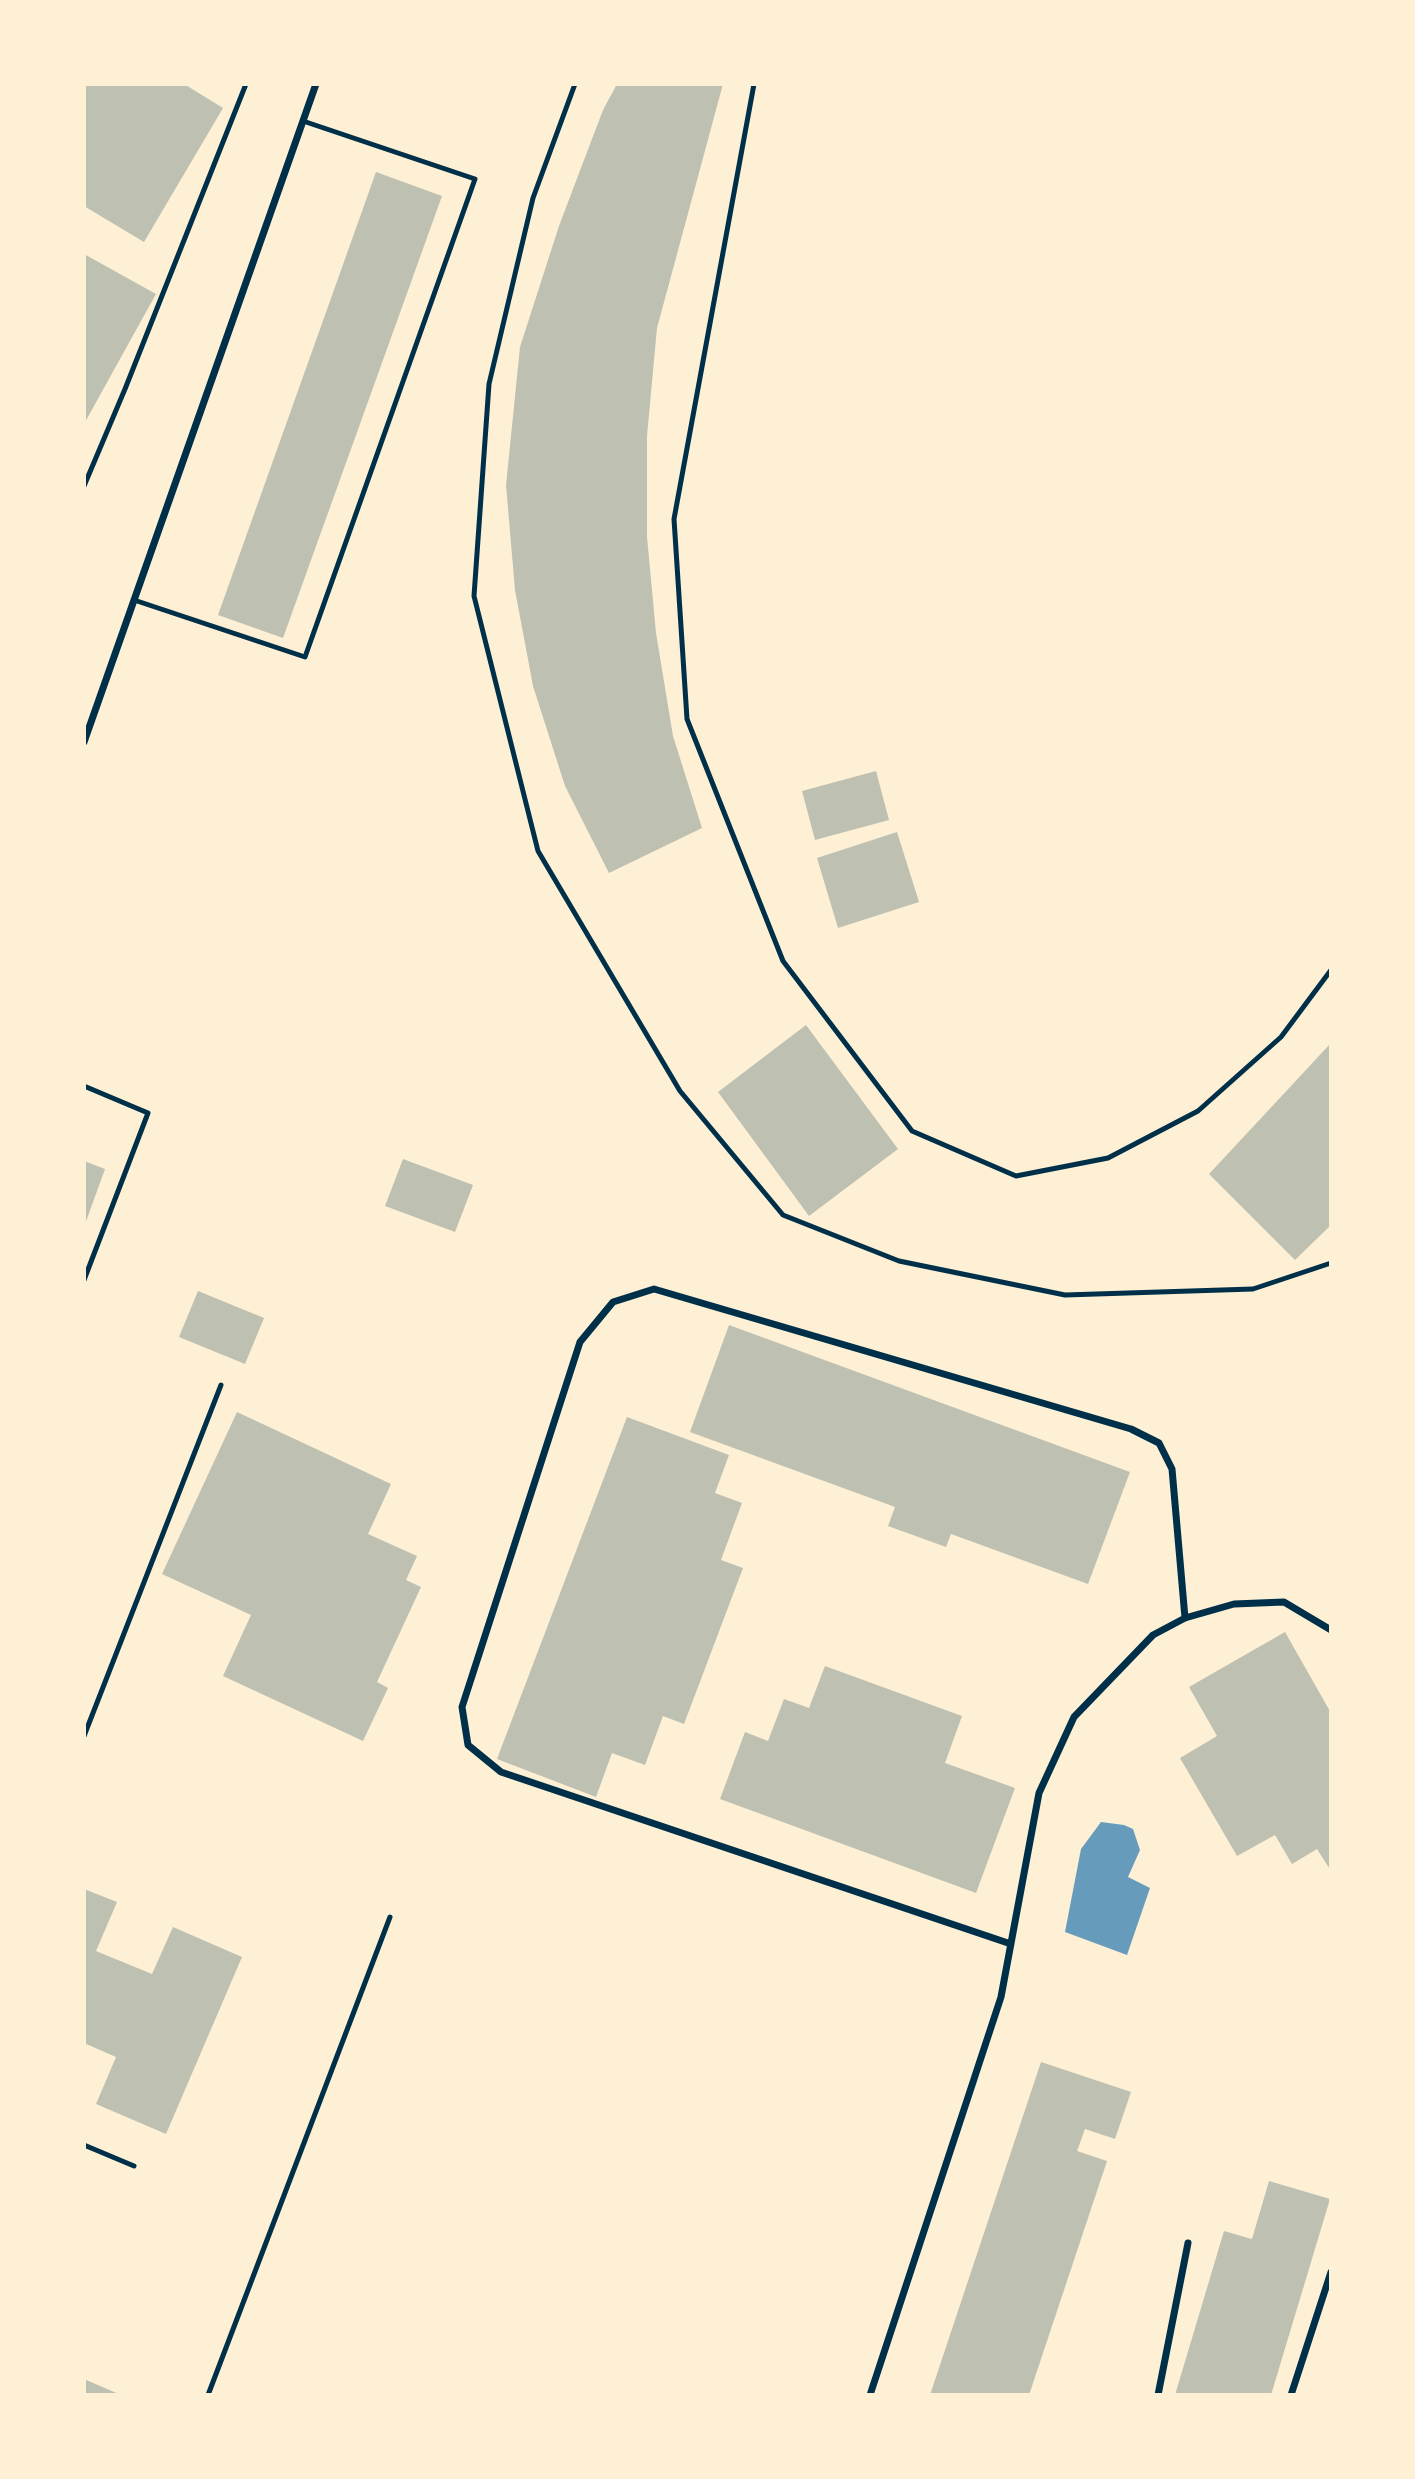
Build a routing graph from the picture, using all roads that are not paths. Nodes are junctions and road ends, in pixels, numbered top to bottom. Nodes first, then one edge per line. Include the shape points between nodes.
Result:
1 (246, 84) edge
2 (316, 84) edge
3 (575, 84) edge
4 (754, 84) edge
5 (303, 121) junction
6 (84, 486) edge
7 (134, 600) junction
8 (84, 742) edge
9 (1331, 970) edge
10 (84, 1086) edge
11 (1331, 1263) edge
12 (84, 1280) edge
13 (221, 1385) dead end
14 (1185, 1618) junction
15 (1331, 1630) edge
16 (84, 1736) edge
17 (390, 1917) dead end
18 (1011, 1944) junction
19 (84, 2145) edge
20 (134, 2166) dead end
21 (1188, 2243) dead end
22 (1331, 2272) edge
23 (208, 2395) edge
24 (870, 2395) edge
25 (1158, 2395) edge
26 (1291, 2395) edge

1 - 6 lane
2 - 5 street
3 - 11 lane via 533,198 489,384 474,596 538,850 680,1091 783,1214 899,1261 1065,1295 1253,1290
4 - 9 lane via 674,519 687,719 783,961 912,1131 1016,1175 1108,1158 1198,1111 1281,1037
5 - 7 street
5 - 7 lane via 475,179 305,657
7 - 8 street
10 - 12 lane via 148,1113
13 - 16 lane
14 - 15 street via 1234,1604 1284,1602
14 - 18 street via 1153,1635 1074,1717 1039,1793
14 - 18 street via 1172,1469 1159,1443 1131,1429 654,1289 613,1302 580,1342 462,1707 468,1745 501,1772
17 - 23 lane
18 - 24 street via 1001,1997
19 - 20 lane
21 - 25 street
22 - 26 street

